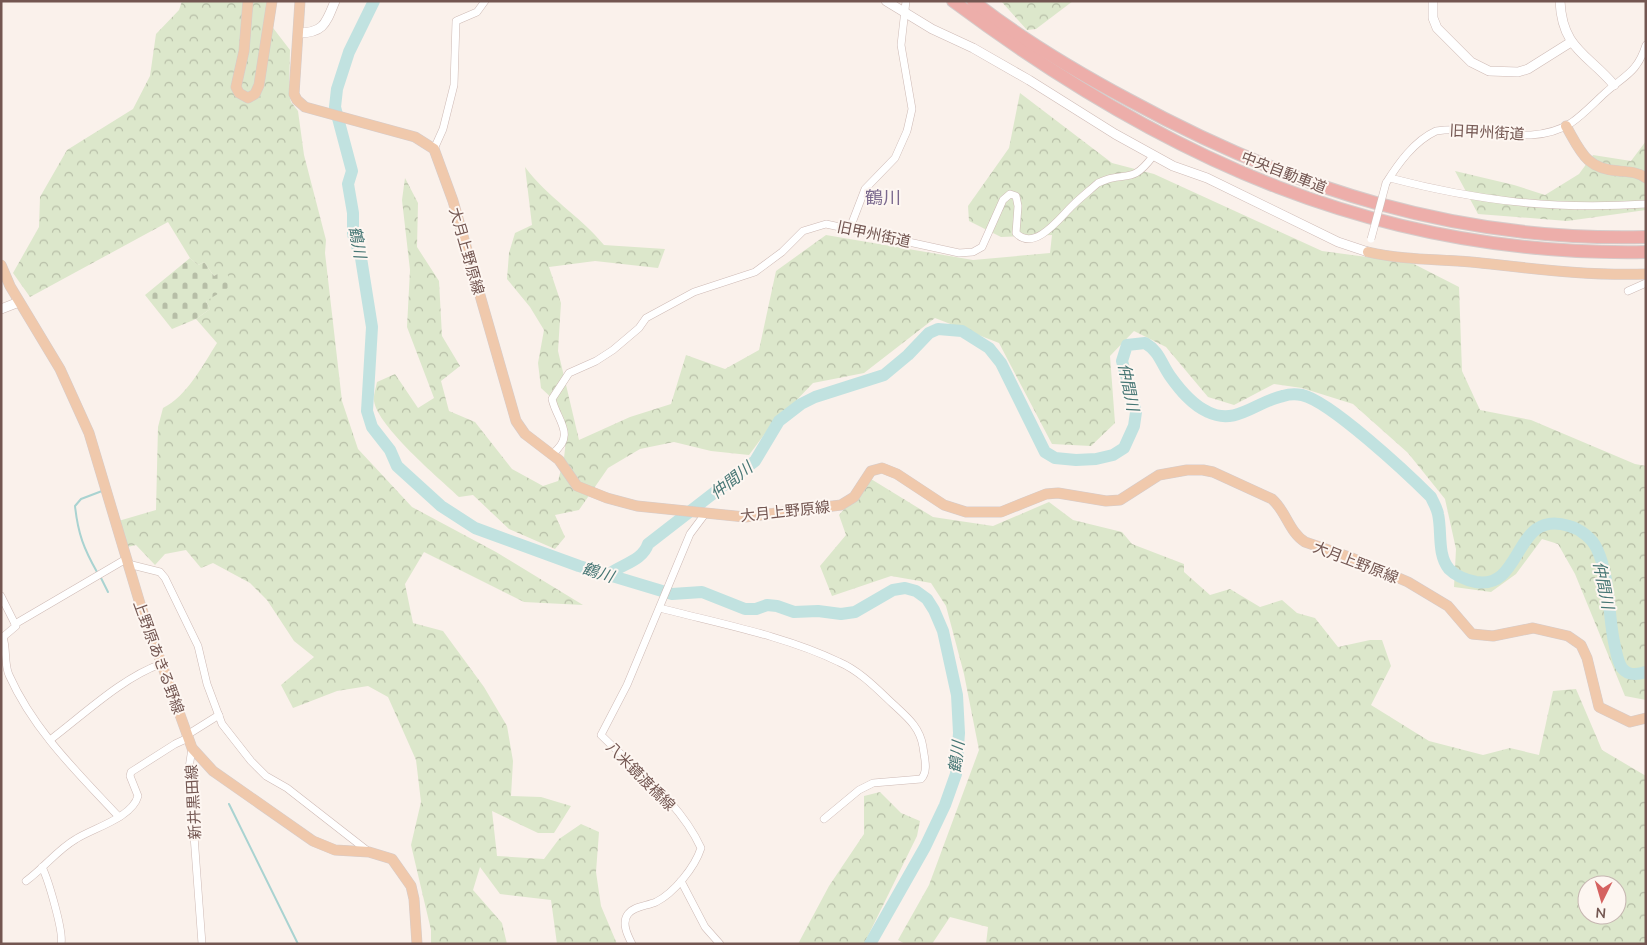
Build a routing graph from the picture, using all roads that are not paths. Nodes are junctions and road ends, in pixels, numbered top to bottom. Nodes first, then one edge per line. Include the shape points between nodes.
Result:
1 (248, 1) edge
2 (272, 1) edge
3 (300, 1) edge
4 (336, 1) edge
5 (485, 1) edge
6 (886, 1) edge
7 (906, 1) edge
8 (953, 1) edge
9 (973, 1) edge
10 (1433, 1) edge
11 (1560, 1) edge
12 (903, 12) junction
13 (298, 33) junction
14 (1571, 42) junction
15 (1646, 45) edge
16 (1614, 85) junction
17 (1566, 126) junction
18 (434, 149) junction
19 (1153, 156) junction
20 (1646, 178) edge
21 (1388, 181) junction
22 (1646, 204) edge
23 (850, 228) junction
24 (1646, 237) edge
25 (1368, 252) junction
26 (1646, 252) edge
27 (1, 265) edge
28 (1646, 274) edge
29 (1646, 283) edge
30 (1628, 291) dead end
31 (19, 302) junction
32 (1, 309) edge
33 (552, 454) junction
34 (702, 514) junction
35 (127, 561) junction
36 (1, 596) edge
37 (660, 608) junction
38 (15, 624) junction
39 (2, 636) edge
40 (162, 664) junction
41 (219, 715) junction
42 (1646, 718) edge
43 (50, 740) junction
44 (189, 740) junction
45 (119, 817) junction
46 (824, 819) dead end
47 (369, 852) junction
48 (42, 867) junction
49 (26, 880) dead end
50 (681, 881) junction
51 (61, 944) edge
52 (202, 944) edge
53 (417, 944) edge
54 (632, 944) edge
55 (720, 944) edge

1 - 2 main road via 244,51 236,87 248,98 255,94 259,85
3 - 13 main road
4 - 13 street via 324,26 309,33
5 - 18 street via 477,12 456,21 454,85 443,129
6 - 12 street
7 - 12 street
8 - 26 highway, 中央自動車道 via 1067,81 1136,122 1275,188 1381,222 1455,239 1551,250
9 - 24 highway, 中央自動車道 via 1074,69 1152,113 1226,150 1312,184 1385,208 1481,228 1560,236
10 - 14 street via 1437,28 1470,62 1489,71 1528,69
11 - 14 street
12 - 19 street via 1036,84
12 - 23 street via 901,45 912,118 893,162 865,189
13 - 18 main road via 294,94 297,100 306,107 415,137
14 - 16 street
15 - 16 street, 旧甲州街道 via 1638,66
16 - 17 street, 旧甲州街道
17 - 20 main road via 1591,163 1603,169 1638,173
17 - 21 street, 旧甲州街道 via 1532,135 1436,131 1427,135 1407,155
18 - 33 main road, 大月上野原線 via 453,201 516,421 525,434
19 - 23 street, 旧甲州街道 via 1136,174 1098,183 1055,224 1032,238 1023,238 1016,233 1018,206 1013,194 1004,200 983,245 973,252 959,253
19 - 25 street via 1207,178 1338,242
21 - 22 street via 1462,195 1566,207
21 - 25 street, 旧甲州街道, bridge
23 - 33 street, 旧甲州街道 via 826,224 807,228 756,272 694,292 646,318 605,356 569,373 552,399 564,433 560,448
25 - 28 main road via 1400,258 1550,270
27 - 31 main road, 上野原あきる野線
29 - 30 street
31 - 32 street
31 - 35 main road, 上野原あきる野線 via 60,369 89,433
33 - 34 main road, 大月上野原線 via 572,481 592,493 637,506
34 - 37 street via 686,541
34 - 42 main road, 大月上野原線 via 745,517 841,505 854,497 871,471 882,468 897,474 944,505 980,513 1012,509 1046,494 1120,500 1160,475 1177,470 1203,470 1272,499 1296,535 1305,542 1408,582 1448,606 1472,634 1493,636 1533,628 1568,636 1580,645 1587,658 1599,707 1630,722
35 - 38 street
35 - 40 main road, 上野原あきる野線
35 - 41 street via 160,572 165,578 198,646
36 - 38 street
37 - 46 street via 790,643 839,662 873,686 913,722 921,734 925,775 921,779 873,783 859,790
37 - 50 street, 八米鏡渡橋線 via 623,694 601,735 652,782 696,838 701,848
38 - 39 street
39 - 43 street via 8,672 36,723
40 - 43 street via 119,688
40 - 44 main road, 上野原あきる野線
41 - 44 street
41 - 47 street via 222,724 266,776 287,788
43 - 45 street via 60,755
44 - 45 street via 175,744 130,772 138,799
44 - 47 main road, 上野原あきる野線 via 213,771 313,841 335,850
44 - 52 street, 新井黒田線
45 - 48 street via 76,839
47 - 53 main road, 上野原あきる野線 via 392,859 407,878 414,899
48 - 49 street
48 - 51 street via 62,934
50 - 54 street, 八米鏡渡橋線 via 659,901 628,913 625,924
50 - 55 street via 705,927

